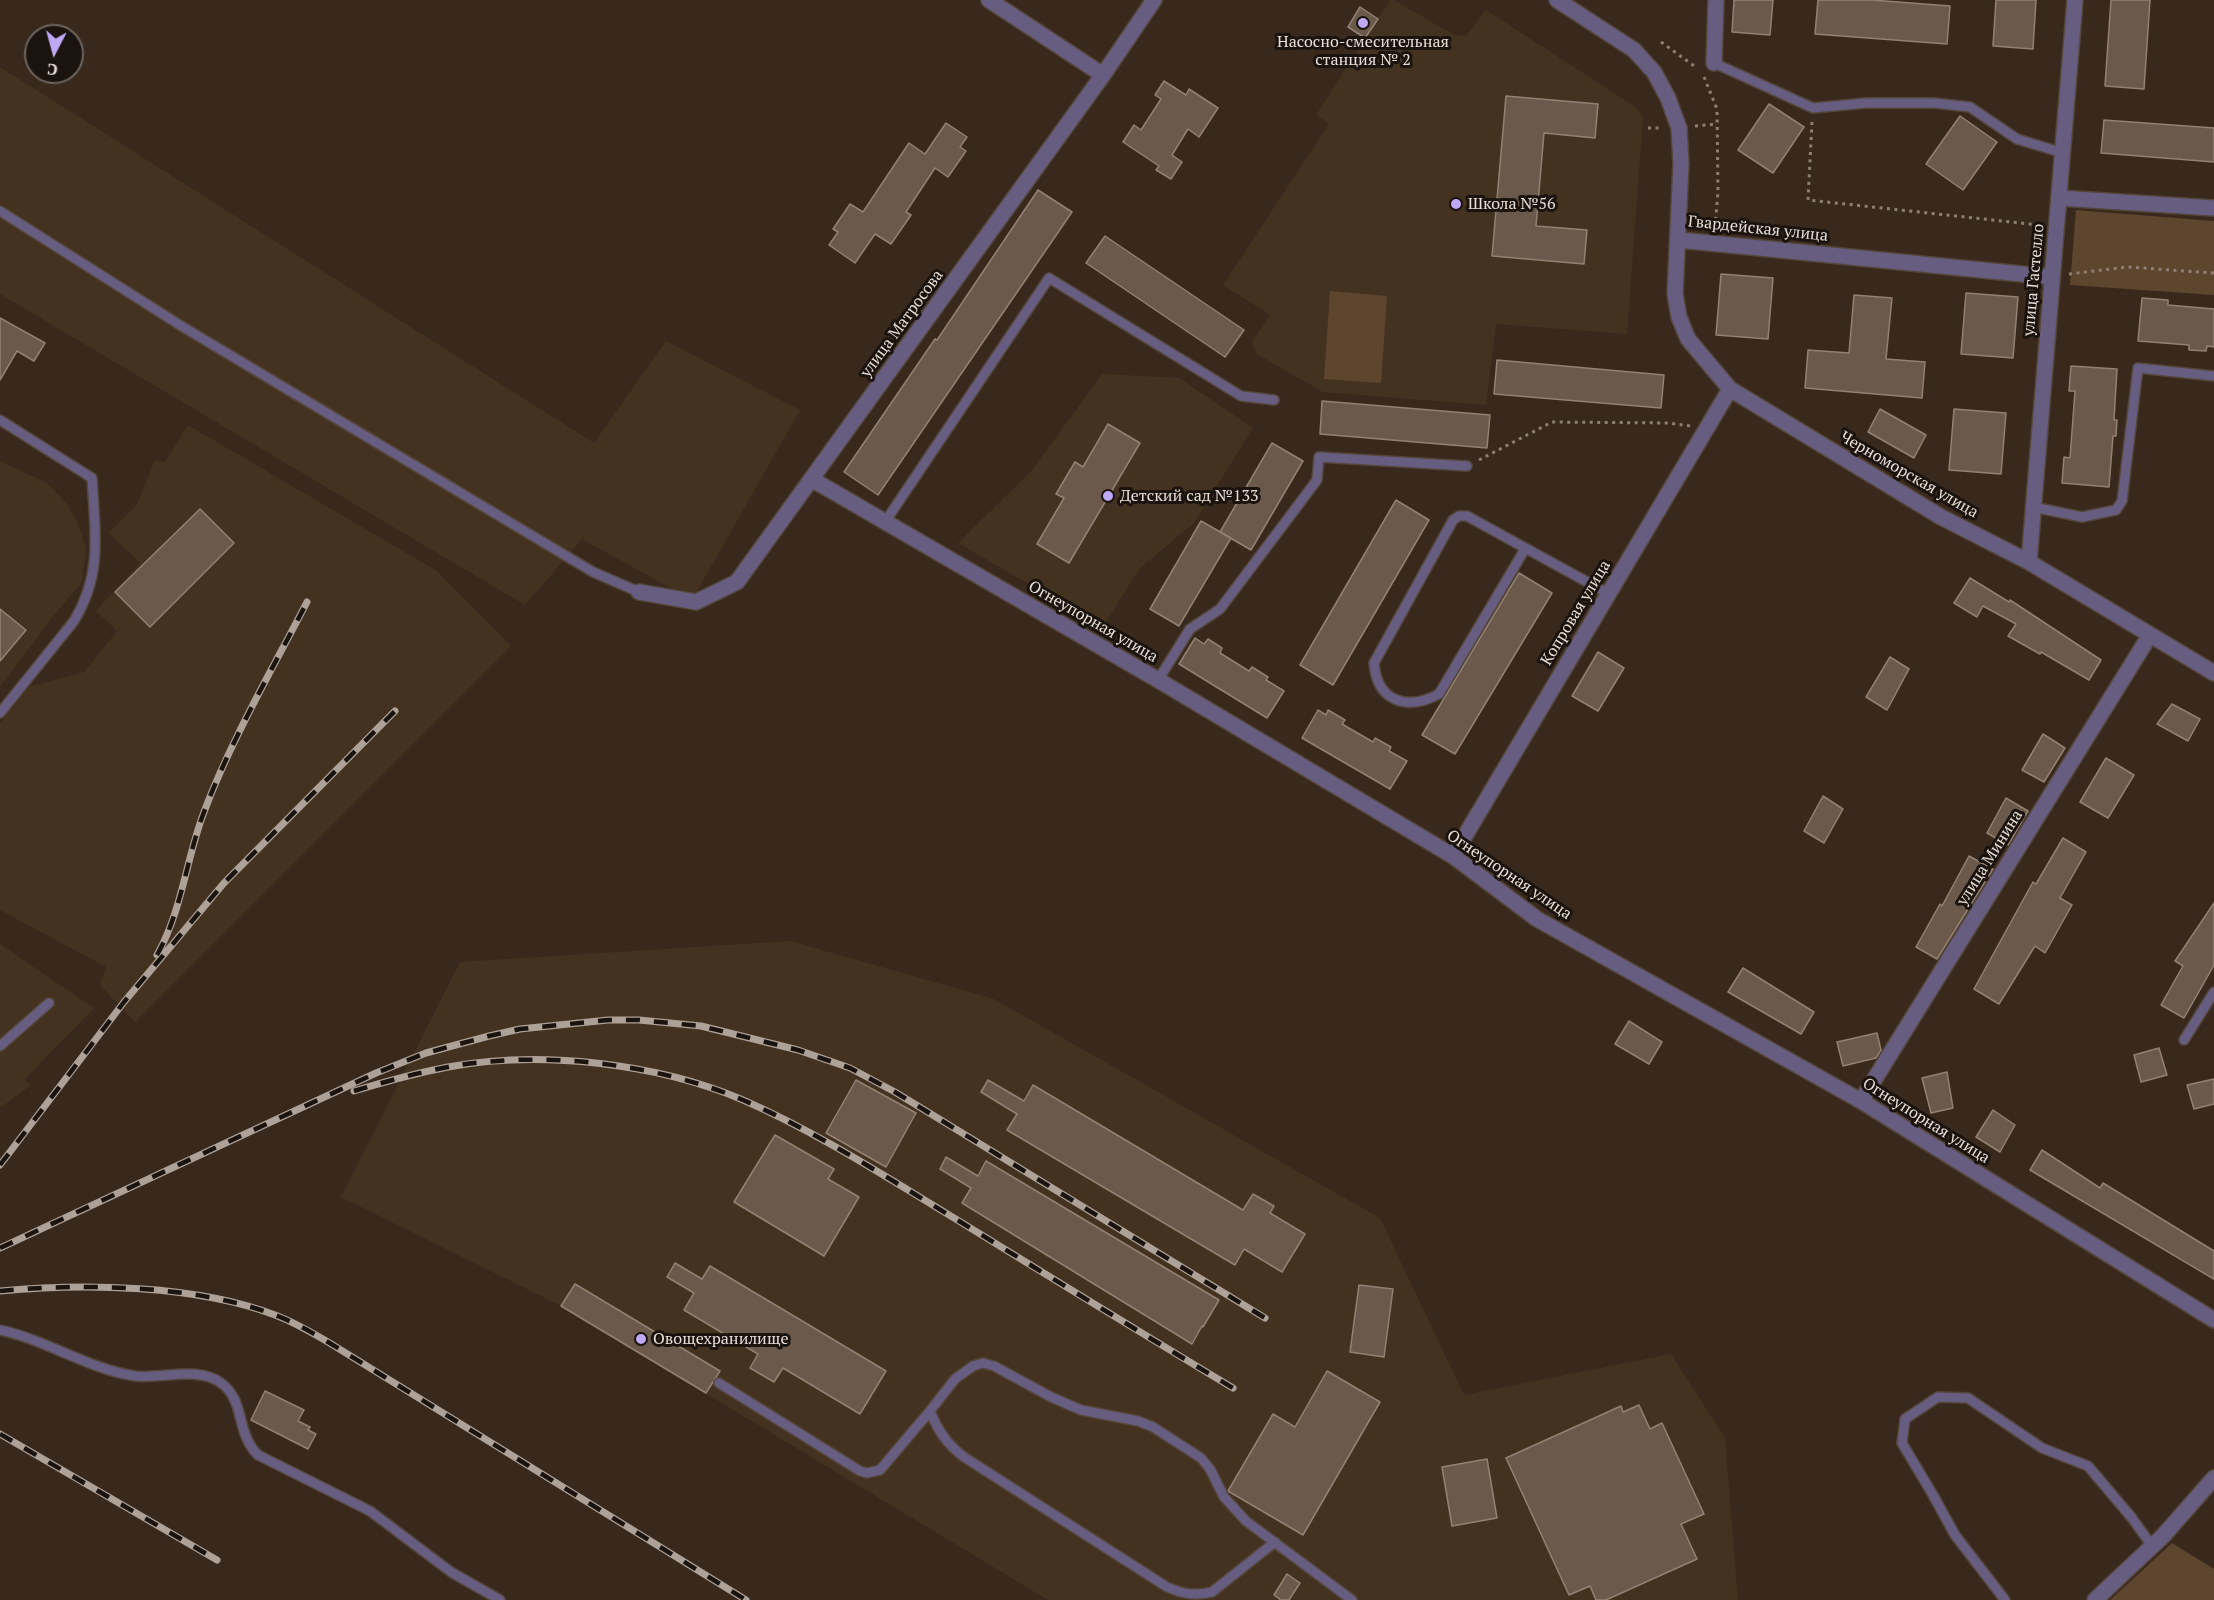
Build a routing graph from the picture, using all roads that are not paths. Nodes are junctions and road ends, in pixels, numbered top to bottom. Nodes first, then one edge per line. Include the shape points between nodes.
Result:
1 (989, 0) edge
2 (1154, 0) edge
3 (1557, 0) edge
4 (1716, 0) edge
5 (2075, 0) edge
6 (1714, 63) joint
7 (1103, 75) junction
8 (2063, 153) junction
9 (2059, 198) junction
10 (2214, 208) edge
11 (0, 211) edge
12 (1679, 240) junction
13 (2052, 276) junction
14 (2214, 376) edge
15 (1730, 389) junction
16 (1274, 400) dead end
17 (0, 420) edge
18 (1467, 466) road end
19 (813, 480) junction
20 (2033, 507) junction
21 (885, 522) junction
22 (1525, 549) junction
23 (2029, 562) junction
24 (639, 592) joint
25 (1609, 594) junction
26 (2150, 635) junction
27 (2214, 673) edge
28 (1158, 680) junction
29 (0, 713) edge
30 (1453, 856) junction
31 (2214, 992) edge
32 (49, 1003) dead end
33 (2184, 1041) dead end
34 (0, 1046) edge
35 (1861, 1101) junction
36 (2214, 1320) edge
37 (0, 1330) edge
38 (719, 1383) dead end
39 (930, 1411) junction
40 (2214, 1478) edge
41 (1275, 1542) junction
42 (2152, 1546) junction
43 (500, 1600) edge
44 (1352, 1600) edge
45 (2005, 1600) edge
46 (2095, 1600) edge

1 - 7 street
2 - 7 street, улица Матросова
3 - 12 street, Гвардейская улица via 1634,50 1654,72 1668,98 1678,128 1681,164
4 - 6 street
5 - 8 street, улица Гастелло
6 - 8 lane via 1813,108 1866,103 1970,107 2017,139
7 - 19 street, улица Матросова
8 - 9 street, улица Гастелло
9 - 10 street
9 - 13 street, улица Гастелло
11 - 24 lane via 183,327 593,572
12 - 13 street, Гвардейская улица
12 - 15 street, Черноморская улица via 1675,294 1679,317 1688,339
13 - 20 street, улица Гастелло
14 - 20 lane via 2138,368 2122,501 2116,510 2082,517
15 - 23 street, Черноморская улица via 1941,517
15 - 25 street, Копровая улица
16 - 21 lane via 1241,396 1049,278
17 - 29 lane via 92,478 96,538 93,575 82,607
18 - 28 lane via 1319,457 1317,480 1220,609 1190,629
19 - 21 street, Огнеупорная улица
19 - 24 street, улица Матросова via 737,582 696,602
20 - 23 street, улица Гастелло
21 - 28 street, Огнеупорная улица
22 - 22 lane via 1467,516 1453,520 1374,663 1375,679 1386,693 1405,703 1426,701 1439,694
22 - 25 lane
23 - 26 street, Черноморская улица
25 - 30 street, Копровая улица
26 - 27 street, Черноморская улица
26 - 35 street, улица Минина
28 - 30 street, Огнеупорная улица
30 - 35 street, Огнеупорная улица via 1537,919
31 - 33 lane
32 - 34 lane
35 - 36 street, Огнеупорная улица
37 - 43 lane via 119,1373 197,1375 220,1382 235,1399 243,1435 258,1455 370,1511 451,1572
38 - 39 lane via 867,1473 880,1470
39 - 41 lane via 943,1438 964,1457 1177,1592 1212,1592
39 - 41 lane via 955,1379 973,1365 994,1366 1081,1410 1138,1421 1170,1437 1201,1458 1235,1510
40 - 42 street
41 - 44 lane
42 - 45 lane via 2088,1466 2042,1448 1968,1398 1938,1397 1905,1419 1902,1443 1954,1535
42 - 46 street

